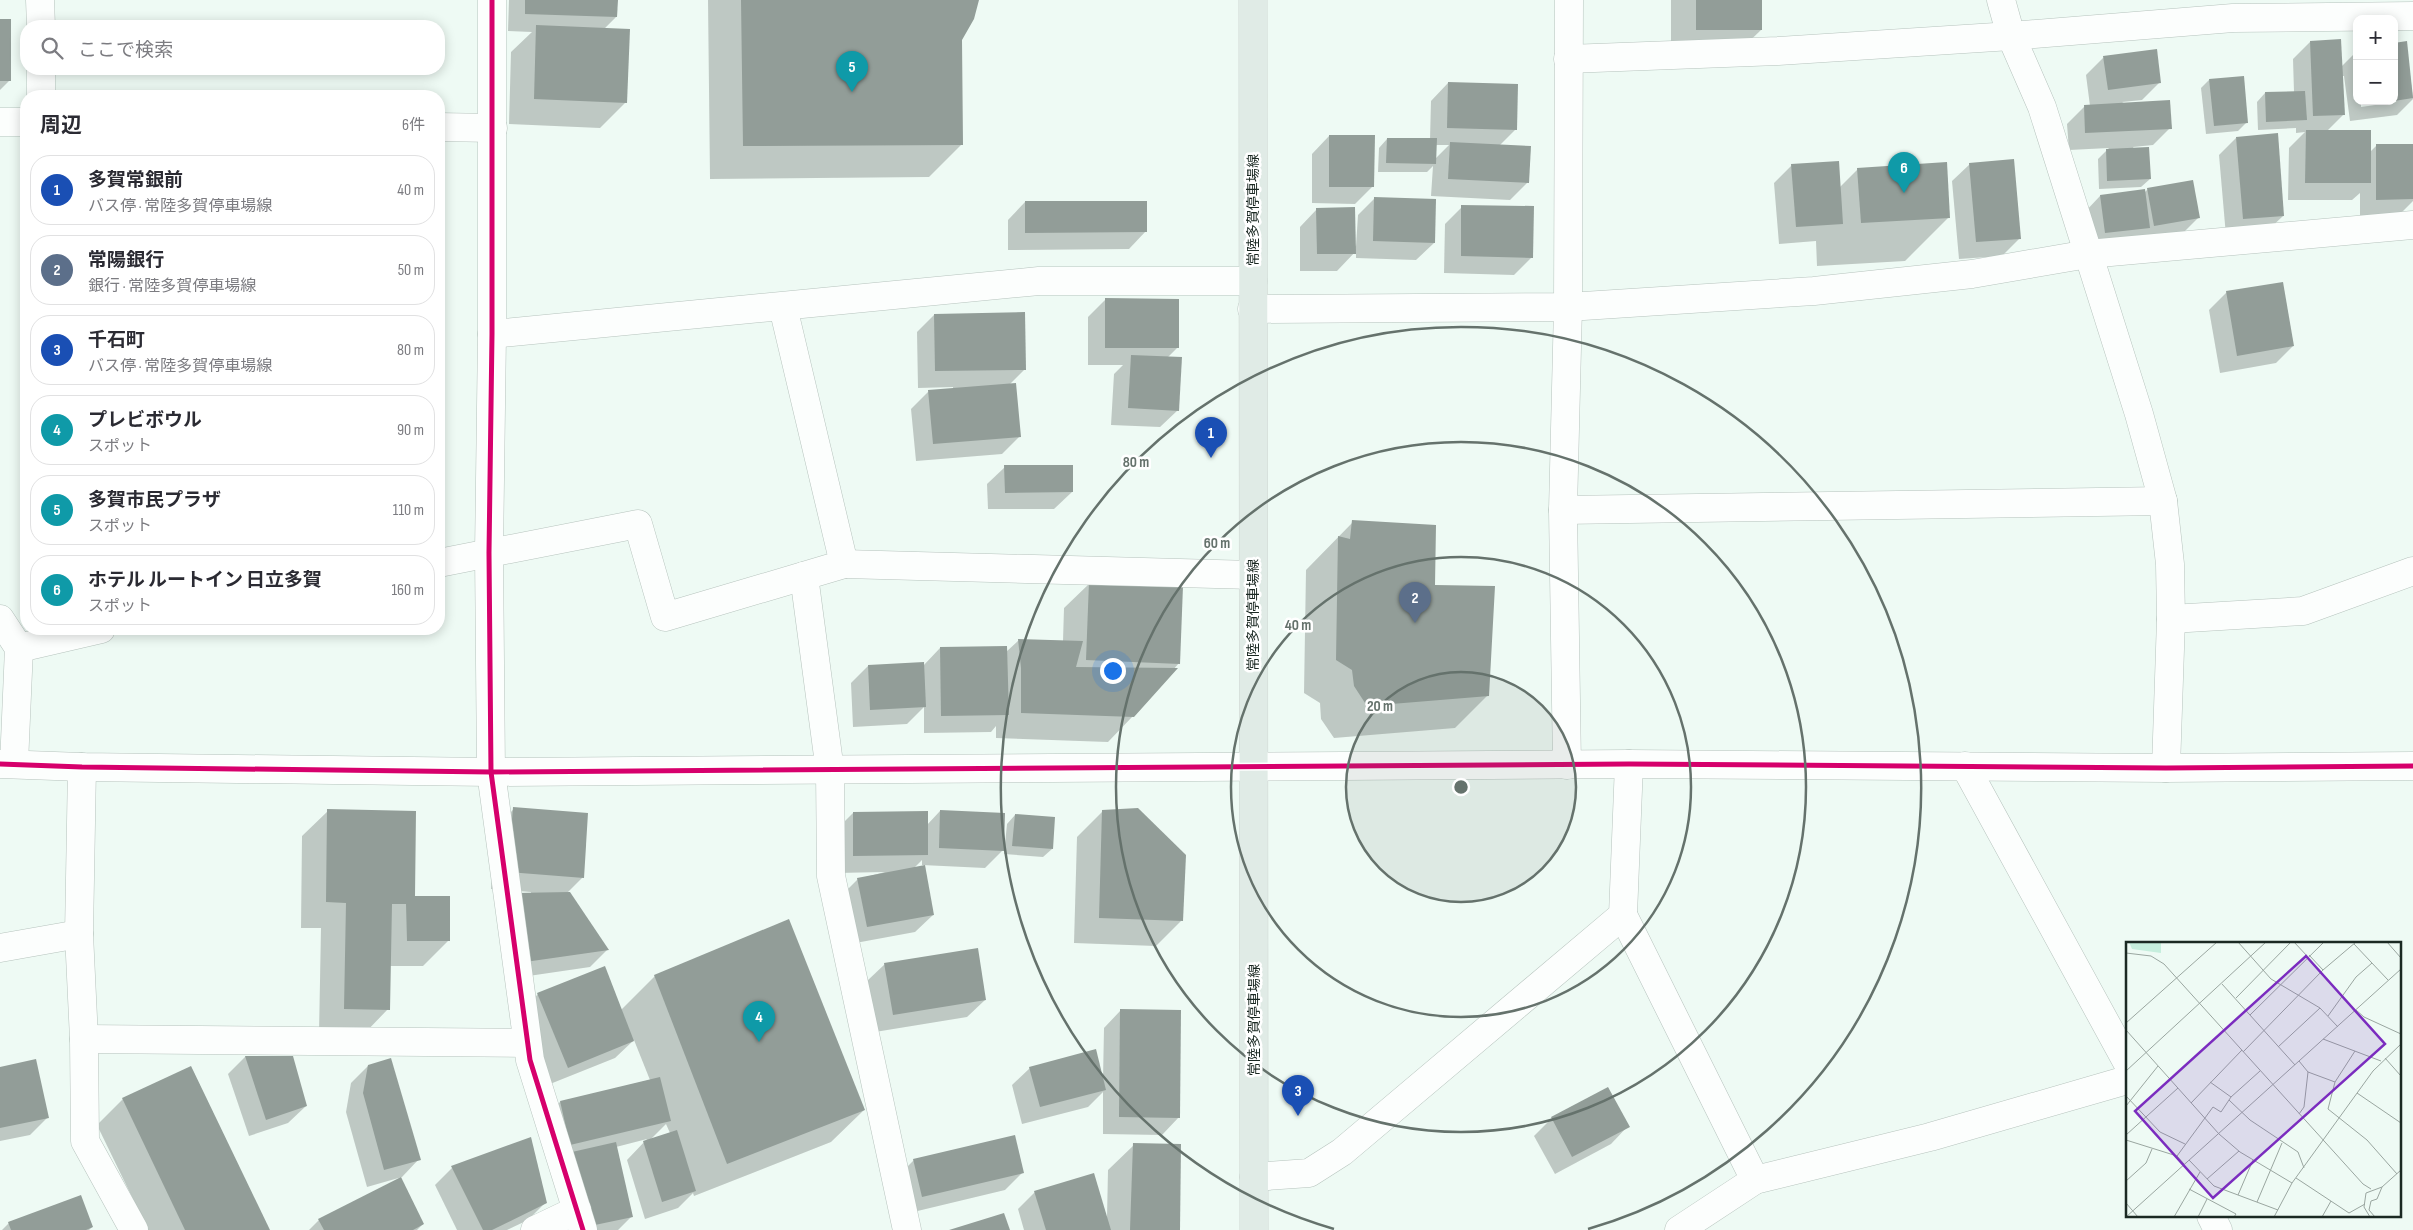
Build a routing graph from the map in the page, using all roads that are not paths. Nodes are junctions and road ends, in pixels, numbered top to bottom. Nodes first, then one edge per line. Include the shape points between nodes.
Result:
1 (40, 0) edge
2 (492, 0) edge
3 (1253, 0) edge
4 (1569, 0) edge
5 (2001, 0) edge
6 (2413, 16) edge
7 (40, 20) edge
8 (2011, 36) junction
9 (1568, 59) junction
10 (41, 75) edge
11 (41, 90) edge
12 (0, 122) edge
13 (20, 122) edge
14 (445, 127) edge
15 (493, 128) junction
16 (2413, 224) edge
17 (2088, 254) junction
18 (1253, 281) junction
19 (783, 307) junction
20 (1568, 307) junction
21 (1252, 309) junction
22 (492, 334) junction
23 (2163, 500) junction
24 (1563, 510) junction
25 (489, 553) junction
26 (445, 562) edge
27 (844, 564) junction
28 (2413, 571) edge
29 (1253, 575) junction
30 (804, 576) junction
31 (0, 619) edge
32 (2171, 619) junction
33 (75, 635) edge
34 (19, 648) junction
35 (7, 764) edge
36 (1630, 764) junction
37 (1567, 765) junction
38 (1253, 766) junction
39 (1965, 766) junction
40 (2413, 766) edge
41 (82, 768) junction
42 (2166, 768) junction
43 (830, 770) junction
44 (491, 772) junction
45 (1623, 914) junction
46 (79, 934) junction
47 (0, 948) edge
48 (84, 1039) junction
49 (528, 1043) junction
50 (2126, 1060) edge
51 (2126, 1080) edge
52 (1254, 1177) junction
53 (1755, 1180) junction
54 (2211, 1218) edge
55 (580, 1220) edge
56 (134, 1230) edge
57 (535, 1230) edge
58 (907, 1230) edge
59 (1254, 1230) edge
60 (1678, 1230) edge
61 (2218, 1230) edge

1 - 7 street
2 - 15 street
3 - 18 main road, 常陸多賀停車場線
4 - 9 street
5 - 8 street
6 - 8 street via 2233,18
8 - 9 street via 1778,51
8 - 17 street via 2042,107
9 - 20 street
10 - 11 street
12 - 13 street
14 - 15 street
15 - 22 street
16 - 17 street
17 - 20 street via 1972,274 1814,291
17 - 23 street
18 - 19 street via 1039,281
18 - 21 main road, 常陸多賀停車場線
19 - 22 street
19 - 27 street
20 - 21 street
20 - 24 street
21 - 29 main road, 常陸多賀停車場線
22 - 25 street
23 - 24 street
23 - 32 street via 2170,564
24 - 37 street
25 - 26 street
25 - 30 street via 638,524 665,617
25 - 44 street
27 - 29 street
27 - 30 street
28 - 32 street via 2303,611
29 - 38 main road, 常陸多賀停車場線
30 - 43 street
31 - 34 street
32 - 42 street
33 - 34 street
34 - 35 street
35 - 41 street
36 - 37 street
36 - 39 street
36 - 45 street
37 - 38 street
38 - 43 street
38 - 52 main road, 常陸多賀停車場線
39 - 42 street
39 - 50 street
40 - 42 street
41 - 44 street
41 - 46 street
43 - 44 street
43 - 58 street via 832,876
44 - 49 street
45 - 52 street via 1342,1152 1309,1173
45 - 53 street
46 - 47 street
46 - 48 street
48 - 49 street
48 - 56 street via 85,1141
49 - 55 street via 530,1060
51 - 53 street via 1930,1137
52 - 59 main road, 常陸多賀停車場線
53 - 60 street
54 - 61 street
55 - 57 street

